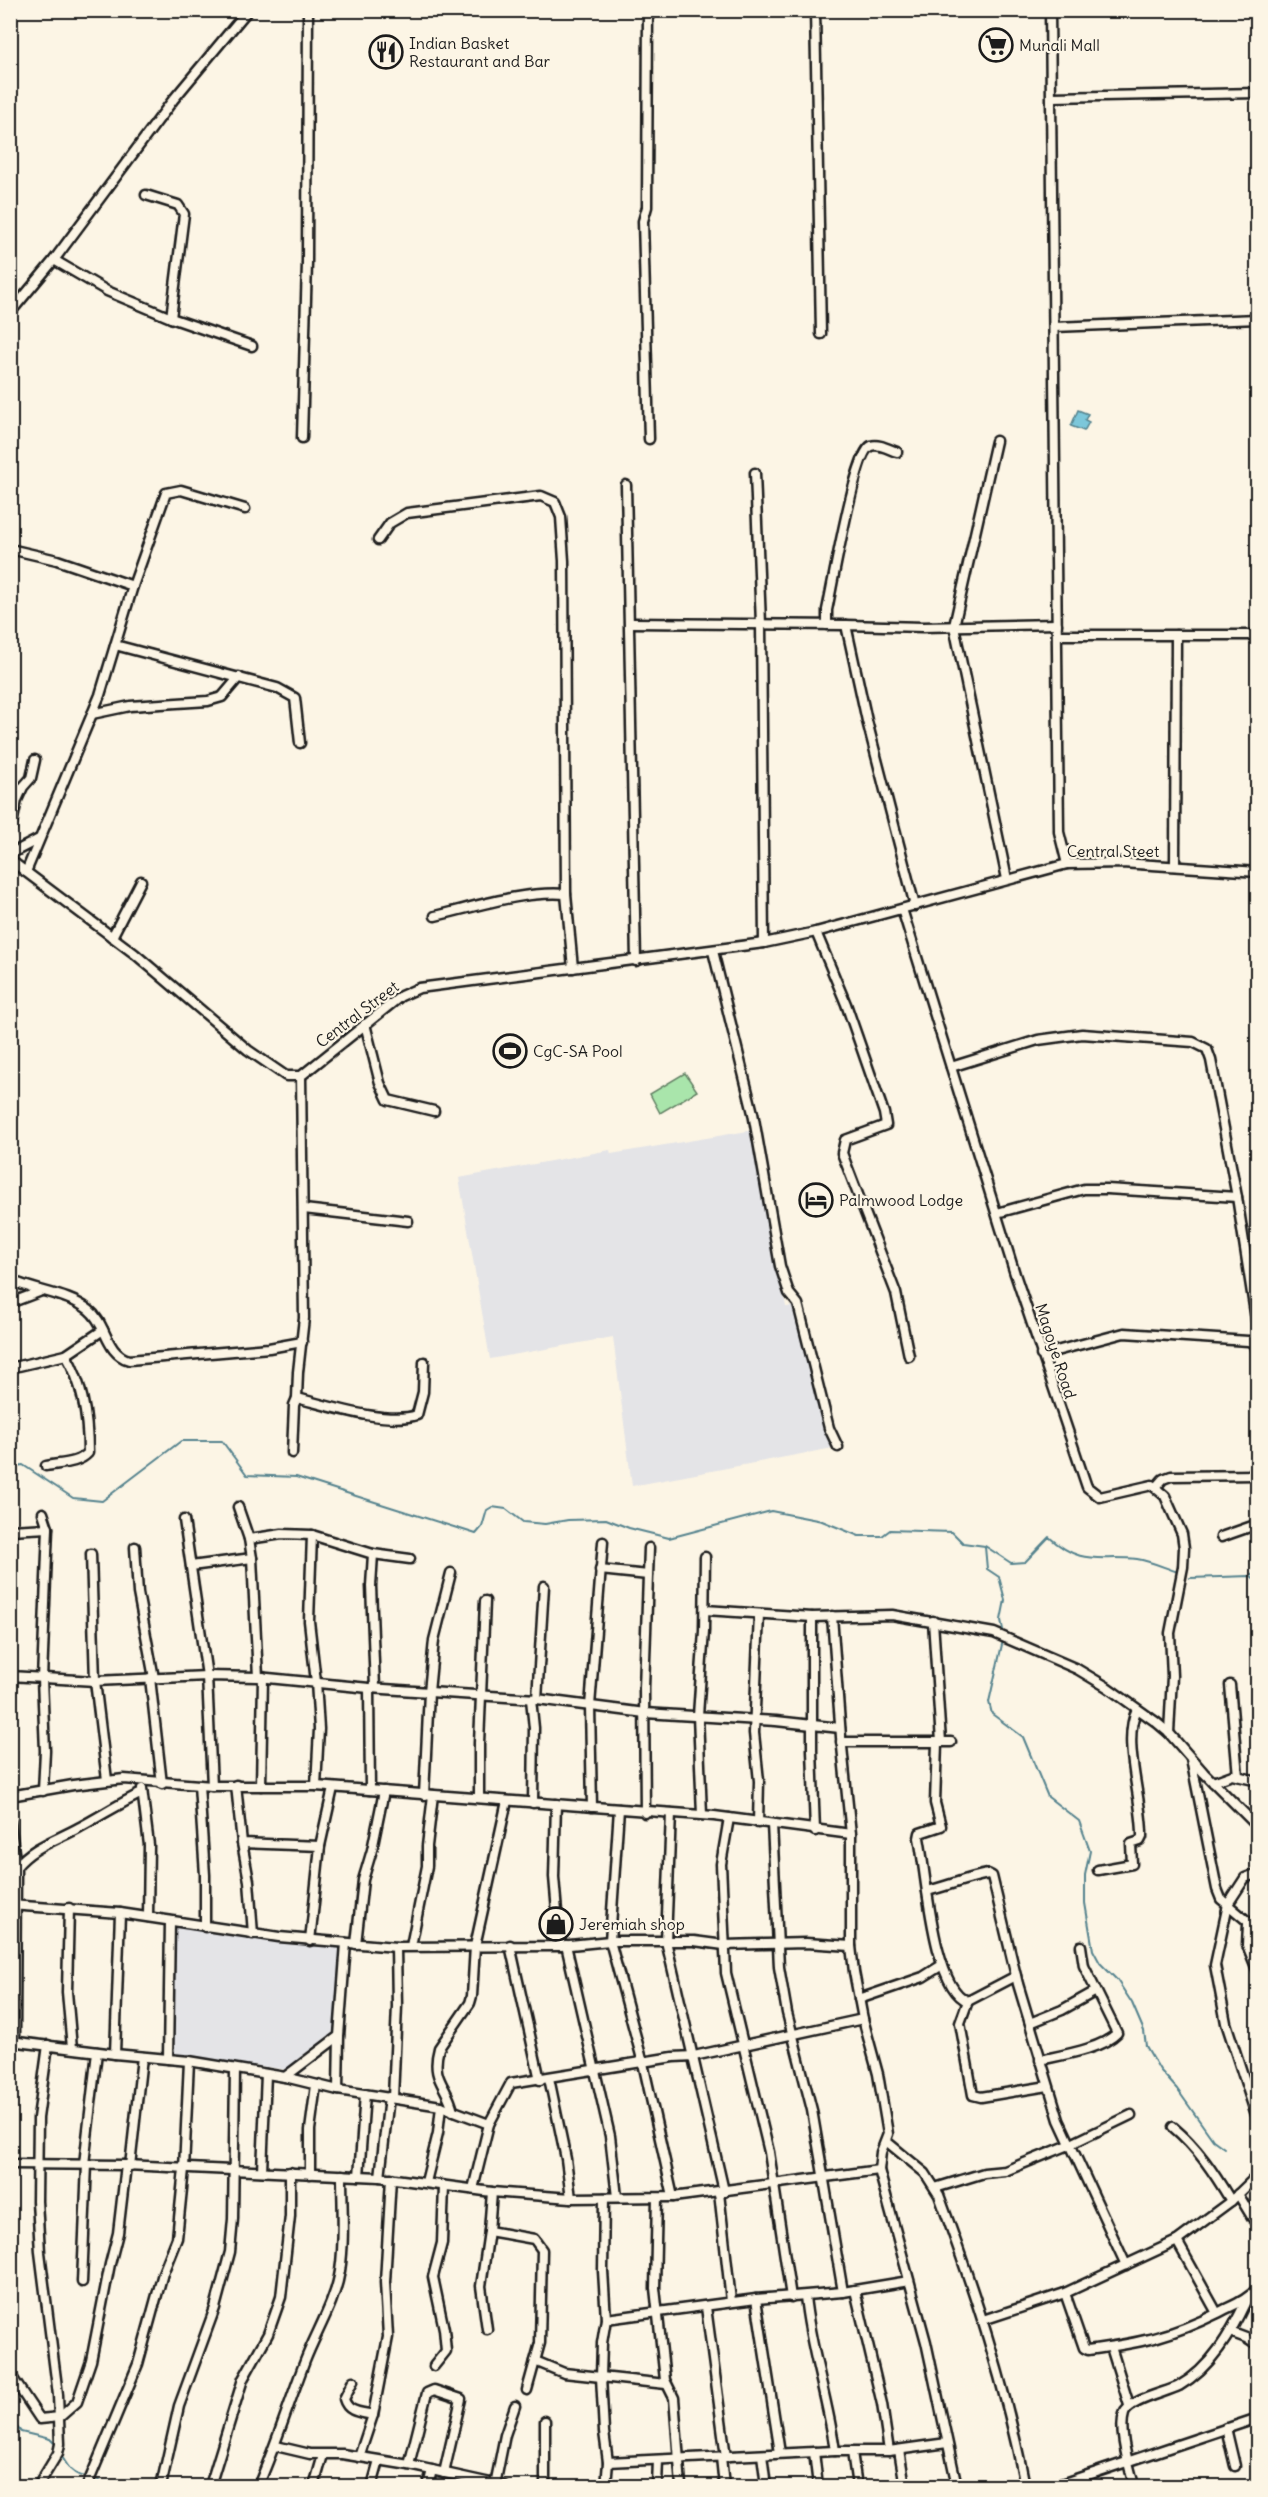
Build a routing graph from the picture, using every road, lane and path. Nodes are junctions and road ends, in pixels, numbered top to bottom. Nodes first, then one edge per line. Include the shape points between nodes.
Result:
1 (248, 10) edge
2 (308, 10) edge
3 (648, 10) edge
4 (815, 10) edge
5 (1050, 10) edge
6 (1257, 93) edge
7 (1052, 97) junction
8 (146, 195) dead end
9 (54, 260) junction
10 (10, 313) edge
11 (171, 318) junction
12 (1257, 319) edge
13 (1054, 327) junction
14 (820, 334) dead end
15 (252, 346) dead end
16 (302, 438) dead end
17 (650, 439) dead end
18 (996, 441) dead end
19 (897, 452) dead end
20 (755, 473) dead end
21 (626, 485) dead end
22 (245, 509) dead end
23 (378, 540) dead end
24 (10, 549) edge
25 (133, 586) junction
26 (631, 623) junction
27 (760, 624) junction
28 (1057, 624) junction
29 (827, 625) junction
30 (846, 625) junction
31 (954, 626) junction
32 (1057, 635) junction
33 (1176, 635) junction
34 (1257, 635) edge
35 (115, 645) junction
36 (239, 677) junction
37 (92, 714) junction
38 (300, 743) dead end
39 (35, 759) dead end
40 (11, 816) edge
41 (10, 834) edge
42 (39, 839) junction
43 (10, 854) edge
44 (10, 860) edge
45 (1067, 864) junction
46 (1175, 867) junction
47 (26, 872) junction
48 (1257, 872) edge
49 (1007, 879) junction
50 (141, 882) dead end
51 (567, 894) junction
52 (915, 906) junction
53 (902, 909) junction
54 (435, 916) dead end
55 (816, 932) junction
56 (112, 937) junction
57 (764, 943) junction
58 (713, 951) junction
59 (636, 961) junction
60 (573, 968) junction
61 (365, 1024) junction
62 (951, 1067) junction
63 (301, 1076) junction
64 (434, 1111) dead end
65 (1237, 1197) junction
66 (304, 1209) junction
67 (997, 1213) junction
68 (408, 1221) dead end
69 (10, 1280) edge
70 (39, 1292) junction
71 (10, 1303) edge
72 (1257, 1326) edge
73 (103, 1330) junction
74 (302, 1342) junction
75 (1257, 1353) edge
76 (66, 1355) junction
77 (1041, 1355) junction
78 (909, 1356) dead end
79 (424, 1362) dead end
80 (10, 1368) edge
81 (297, 1398) junction
82 (838, 1447) dead end
83 (292, 1453) dead end
84 (46, 1466) dead end
85 (1257, 1475) edge
86 (1156, 1487) junction
87 (238, 1507) dead end
88 (43, 1513) dead end
89 (184, 1520) dead end
90 (1257, 1524) edge
91 (48, 1528) junction
92 (10, 1530) edge
93 (312, 1535) junction
94 (1221, 1538) dead end
95 (249, 1539) junction
96 (603, 1542) dead end
97 (135, 1546) dead end
98 (649, 1548) dead end
99 (91, 1554) dead end
100 (373, 1554) junction
101 (705, 1557) dead end
102 (252, 1558) junction
103 (410, 1559) dead end
104 (191, 1566) junction
105 (600, 1570) junction
106 (451, 1573) dead end
107 (648, 1575) junction
108 (544, 1586) dead end
109 (485, 1601) dead end
110 (705, 1610) junction
111 (759, 1614) junction
112 (832, 1616) junction
113 (812, 1617) junction
114 (933, 1621) junction
115 (10, 1676) edge
116 (207, 1676) junction
117 (261, 1677) junction
118 (152, 1678) junction
119 (42, 1679) junction
120 (94, 1681) junction
121 (316, 1682) junction
122 (1230, 1684) dead end
123 (372, 1688) junction
124 (429, 1692) junction
125 (481, 1695) junction
126 (534, 1699) junction
127 (590, 1706) junction
128 (1137, 1709) junction
129 (645, 1713) junction
130 (698, 1715) junction
131 (755, 1720) junction
132 (812, 1724) junction
133 (840, 1728) junction
134 (1169, 1732) junction
135 (841, 1742) junction
136 (951, 1742) dead end
137 (939, 1743) junction
138 (1191, 1758) junction
139 (1238, 1776) junction
140 (107, 1780) junction
141 (141, 1781) junction
142 (1257, 1781) edge
143 (1213, 1782) junction
144 (162, 1784) junction
145 (199, 1785) junction
146 (236, 1785) junction
147 (212, 1786) junction
148 (261, 1786) junction
149 (316, 1786) junction
150 (333, 1788) junction
151 (370, 1790) junction
152 (43, 1791) junction
153 (384, 1791) junction
154 (142, 1793) junction
155 (428, 1795) junction
156 (10, 1796) edge
157 (479, 1798) junction
158 (507, 1801) junction
159 (533, 1803) junction
160 (556, 1804) junction
161 (592, 1807) junction
162 (619, 1809) junction
163 (645, 1813) junction
164 (671, 1813) junction
165 (702, 1815) junction
166 (729, 1818) junction
167 (10, 1821) edge
168 (758, 1823) junction
169 (772, 1824) junction
170 (1257, 1827) edge
171 (815, 1831) junction
172 (851, 1834) junction
173 (242, 1843) junction
174 (320, 1846) junction
175 (16, 1867) junction
176 (1098, 1870) dead end
177 (1257, 1873) edge
178 (927, 1891) junction
179 (1228, 1904) junction
180 (14, 1905) edge
181 (69, 1908) junction
182 (120, 1913) junction
183 (148, 1917) junction
184 (170, 1922) junction
185 (1248, 1924) junction
186 (205, 1927) junction
187 (1257, 1930) edge
188 (253, 1934) junction
189 (310, 1941) junction
190 (610, 1941) junction
191 (666, 1941) junction
192 (346, 1943) junction
193 (356, 1944) junction
194 (779, 1944) junction
195 (510, 1945) junction
196 (724, 1945) junction
197 (411, 1946) junction
198 (475, 1946) junction
199 (563, 1946) junction
200 (851, 1946) junction
201 (1081, 1946) dead end
202 (396, 1947) junction
203 (942, 1965) junction
204 (1257, 1972) edge
205 (1016, 1976) junction
206 (1096, 1991) junction
207 (859, 1999) junction
208 (968, 2001) junction
209 (863, 2019) junction
210 (1030, 2023) junction
211 (793, 2034) junction
212 (339, 2036) junction
213 (13, 2041) edge
214 (744, 2044) junction
215 (48, 2045) junction
216 (72, 2048) junction
217 (97, 2052) junction
218 (116, 2054) junction
219 (694, 2056) junction
220 (142, 2057) junction
221 (168, 2059) junction
222 (1040, 2060) junction
223 (189, 2061) junction
224 (643, 2063) junction
225 (236, 2070) junction
226 (595, 2070) junction
227 (266, 2074) junction
228 (285, 2077) junction
229 (544, 2079) junction
230 (316, 2085) junction
231 (1048, 2086) junction
232 (338, 2090) junction
233 (364, 2094) junction
234 (391, 2097) junction
235 (441, 2106) junction
236 (453, 2110) junction
237 (1131, 2115) dead end
238 (1257, 2121) edge
239 (489, 2124) junction
240 (1173, 2127) dead end
241 (886, 2141) junction
242 (1069, 2145) junction
243 (10, 2164) edge
244 (85, 2164) junction
245 (37, 2165) junction
246 (128, 2165) junction
247 (184, 2169) junction
248 (233, 2170) junction
249 (879, 2170) junction
250 (262, 2171) junction
251 (290, 2172) junction
252 (310, 2174) junction
253 (342, 2175) junction
254 (1257, 2175) edge
255 (359, 2176) junction
256 (380, 2177) junction
257 (825, 2177) junction
258 (391, 2178) junction
259 (426, 2182) junction
260 (774, 2185) junction
261 (444, 2186) junction
262 (935, 2188) junction
263 (473, 2189) junction
264 (721, 2191) junction
265 (492, 2192) junction
266 (1238, 2194) junction
267 (617, 2197) junction
268 (673, 2197) junction
269 (571, 2198) junction
270 (604, 2198) junction
271 (657, 2198) junction
272 (1230, 2201) junction
273 (1257, 2227) edge
274 (489, 2231) junction
275 (1177, 2241) junction
276 (1126, 2265) junction
277 (909, 2281) junction
278 (82, 2282) dead end
279 (1257, 2288) edge
280 (855, 2290) junction
281 (843, 2292) junction
282 (1065, 2293) junction
283 (805, 2296) junction
284 (791, 2297) junction
285 (756, 2298) junction
286 (731, 2301) junction
287 (1246, 2301) junction
288 (706, 2307) junction
289 (1217, 2313) junction
290 (658, 2314) junction
291 (606, 2319) junction
292 (982, 2320) junction
293 (486, 2329) dead end
294 (1230, 2332) junction
295 (1257, 2346) edge
296 (1111, 2347) junction
297 (535, 2361) junction
298 (434, 2366) dead end
299 (10, 2374) edge
300 (601, 2377) junction
301 (352, 2381) dead end
302 (666, 2384) junction
303 (527, 2390) dead end
304 (1129, 2405) junction
305 (515, 2406) dead end
306 (373, 2415) junction
307 (60, 2417) junction
308 (1257, 2418) edge
309 (545, 2421) dead end
310 (1226, 2428) junction
311 (947, 2443) junction
312 (276, 2446) junction
313 (899, 2450) junction
314 (835, 2451) junction
315 (889, 2451) junction
316 (814, 2452) junction
317 (852, 2452) junction
318 (780, 2453) junction
319 (323, 2455) junction
320 (762, 2455) junction
321 (359, 2457) junction
322 (724, 2457) junction
323 (680, 2459) junction
324 (379, 2460) junction
325 (658, 2460) junction
326 (1128, 2461) junction
327 (608, 2462) junction
328 (409, 2465) junction
329 (1235, 2466) dead end
330 (432, 2470) junction
331 (444, 2473) junction
332 (494, 2486) edge
333 (38, 2487) edge
334 (87, 2487) edge
335 (161, 2487) edge
336 (210, 2487) edge
337 (258, 2487) edge
338 (314, 2487) edge
339 (372, 2487) edge
340 (428, 2487) edge
341 (545, 2487) edge
342 (606, 2487) edge
343 (657, 2487) edge
344 (681, 2487) edge
345 (724, 2487) edge
346 (766, 2487) edge
347 (818, 2487) edge
348 (857, 2487) edge
349 (905, 2487) edge
350 (957, 2487) edge
351 (1025, 2487) edge
352 (1055, 2487) edge
353 (1134, 2487) edge

1 - 9 street via 173,100
2 - 16 street
3 - 17 street via 647,207 643,221
4 - 14 street
5 - 7 street
6 - 7 street
7 - 13 street
8 - 11 street via 178,205 184,214
9 - 10 street
9 - 11 street via 106,291
11 - 15 street
12 - 13 street
13 - 28 street
18 - 31 street
19 - 29 street via 879,446 864,450 831,590
20 - 27 street
21 - 26 street
22 - 25 street via 181,490 166,493
23 - 51 street via 396,518 418,510 541,496 555,502 561,517 564,561
24 - 25 street via 57,560
25 - 35 street
26 - 27 street
26 - 59 street
27 - 29 street
27 - 57 street
28 - 31 street
28 - 32 street
29 - 30 street
30 - 31 street
30 - 52 street
31 - 49 street
32 - 33 street
32 - 45 street via 1059,832
33 - 34 street
33 - 46 street
35 - 36 street
35 - 37 street
36 - 37 street via 222,697 208,701 130,706
36 - 38 street via 277,688 295,698
37 - 42 street
39 - 40 street via 31,778 23,786
40 - 41 street
42 - 43 street
42 - 47 street
44 - 47 street
45 - 46 street, Central Steet
45 - 49 street, Central Steet
46 - 48 street, Central Steet
47 - 56 street
49 - 52 street, Central Steet
50 - 56 street
51 - 54 street via 537,894
51 - 60 street
52 - 53 street, Central Steet
53 - 55 street, Central Street
53 - 62 street, Magoye Road
55 - 57 street, Central Street
55 - 78 street via 885,1113 886,1125 845,1140 842,1153 896,1293
56 - 63 street via 248,1050 286,1076
57 - 58 street, Central Street
58 - 59 street, Central Street
58 - 82 street via 753,1113 780,1266 789,1293 798,1304 829,1428
59 - 60 street, Central Street
60 - 61 street, Central Street via 419,988 401,996
61 - 63 street, Central Street
61 - 64 street via 388,1100
62 - 65 street via 1038,1041 1082,1034 1200,1045 1207,1049 1211,1060
62 - 67 street, Magoye Road
63 - 66 street
65 - 67 street via 1084,1190
65 - 72 street
66 - 68 street
66 - 74 street
67 - 77 street, Magoye Road
69 - 70 street
70 - 71 street
70 - 73 street via 88,1309
73 - 74 street via 112,1348 129,1360
73 - 76 street
74 - 81 street
75 - 77 street via 1254,1342 1147,1333 1116,1334
76 - 80 street
76 - 84 street via 85,1409 88,1453 75,1461
77 - 86 street, Magoye Road via 1090,1491 1100,1497 1146,1485
79 - 81 street via 421,1404 417,1415 408,1418 363,1414
81 - 83 street
85 - 86 street, Magoye Road via 1171,1476
86 - 134 street via 1176,1517 1185,1555 1170,1633
87 - 95 street
88 - 91 street
89 - 104 street
90 - 94 street
91 - 92 street
91 - 119 street
93 - 95 street
93 - 100 street
93 - 121 street via 309,1621
95 - 102 street
96 - 105 street
97 - 118 street via 138,1593
98 - 107 street
99 - 120 street
100 - 103 street
100 - 123 street
101 - 110 street
102 - 104 street
102 - 117 street
104 - 116 street
105 - 107 street
105 - 127 street
106 - 124 street via 436,1630
107 - 129 street
108 - 126 street
109 - 125 street
110 - 111 street
110 - 130 street
111 - 113 street
111 - 131 street
112 - 113 street
112 - 114 street via 892,1615
112 - 133 street
113 - 132 street
114 - 128 street via 1014,1641 1077,1670
114 - 137 street
115 - 119 street
116 - 117 street
116 - 118 street
116 - 147 street
117 - 121 street
117 - 148 street
118 - 120 street
118 - 144 street
119 - 120 street
119 - 152 street
120 - 140 street
121 - 123 street
121 - 149 street
122 - 139 street
123 - 124 street
123 - 151 street
124 - 125 street
124 - 155 street
125 - 126 street
125 - 157 street
126 - 127 street
126 - 159 street
127 - 129 street
127 - 161 street
128 - 134 street
128 - 176 street via 1131,1738 1142,1810 1142,1838 1131,1844 1132,1864
129 - 130 street
129 - 163 street
130 - 131 street
130 - 165 street
131 - 132 street
131 - 168 street
132 - 133 street
132 - 171 street
133 - 135 street
134 - 138 street
135 - 137 street
135 - 172 street
136 - 137 street
137 - 178 street via 935,1803 941,1826 919,1835
138 - 143 street
138 - 179 street via 1217,1889
139 - 142 street
139 - 143 street
140 - 141 street
140 - 152 street
141 - 144 street
141 - 154 street
143 - 170 street
144 - 145 street
145 - 147 street
145 - 186 street
146 - 147 street
146 - 148 street
146 - 173 street
148 - 149 street
149 - 150 street
150 - 151 street
150 - 174 street
151 - 153 street
152 - 156 street
153 - 155 street
153 - 193 street via 363,1880
154 - 175 street via 47,1842
154 - 183 street via 148,1845
155 - 157 street
155 - 197 street via 427,1866
157 - 158 street
158 - 159 street
158 - 198 street
159 - 160 street
160 - 161 street
160 - 199 street via 554,1876
161 - 162 street
162 - 163 street
162 - 190 street
163 - 164 street
164 - 165 street
164 - 191 street
165 - 166 street
166 - 168 street
166 - 196 street via 722,1864
167 - 175 street
168 - 169 street
169 - 171 street
169 - 194 street
171 - 172 street
172 - 200 street
173 - 174 street
173 - 188 street
174 - 189 street
175 - 180 street
177 - 179 street via 1245,1878
178 - 203 street
178 - 205 street via 992,1875
179 - 185 street
179 - 238 street via 1215,1965 1217,1983
180 - 181 street
180 - 213 street
181 - 182 street
181 - 216 street via 67,1992
182 - 183 street
182 - 218 street
183 - 184 street
184 - 186 street
184 - 221 street
185 - 187 street
185 - 204 street via 1247,1945
186 - 188 street
188 - 189 street
189 - 192 street
190 - 191 street
190 - 199 street
190 - 224 street
191 - 196 street
191 - 219 street
192 - 193 street
192 - 212 street
193 - 202 street
194 - 196 street
194 - 200 street
194 - 211 street via 779,1967
195 - 198 street
195 - 199 street
195 - 229 street
196 - 214 street via 726,1973
197 - 198 street
197 - 202 street
198 - 236 street via 470,2003 437,2055 439,2082
199 - 226 street
200 - 207 street
201 - 206 street via 1084,1966
202 - 234 street
203 - 207 street via 923,1977
203 - 208 street via 952,1987
205 - 208 street
205 - 210 street
206 - 210 street
206 - 222 street via 1114,2023 1116,2035 1081,2050
207 - 209 street
208 - 231 street via 960,2023 973,2096
209 - 211 street
209 - 241 street via 878,2074
210 - 222 street
211 - 214 street
211 - 257 street
212 - 228 street
212 - 232 street
213 - 215 street
214 - 219 street
214 - 260 street
215 - 216 street
215 - 245 street via 38,2118
216 - 217 street
217 - 218 street
217 - 244 street
218 - 220 street
219 - 224 street
219 - 264 street
220 - 221 street
220 - 246 street
221 - 223 street
222 - 231 street
223 - 225 street
223 - 247 street
224 - 226 street
224 - 268 street
225 - 227 street
225 - 248 street
226 - 229 street
226 - 267 street via 610,2136
227 - 228 street
227 - 250 street
228 - 230 street
229 - 239 street via 508,2085
229 - 269 street via 566,2159
230 - 232 street
230 - 252 street
231 - 242 street
232 - 233 street
233 - 234 street
233 - 255 street
234 - 235 street
234 - 256 street
235 - 236 street
235 - 259 street
236 - 239 street
237 - 242 street
239 - 263 street
240 - 272 street via 1208,2163
241 - 249 street
241 - 262 street via 925,2173
242 - 262 street via 1005,2170
242 - 276 street
243 - 245 street
244 - 245 street
244 - 246 street
244 - 278 street
245 - 307 street via 40,2252
246 - 247 street
246 - 307 street via 94,2352 77,2402
247 - 248 street
247 - 334 street via 177,2238 163,2273 138,2364
248 - 250 street
248 - 335 street via 228,2260 179,2406
249 - 257 street
249 - 277 street
250 - 251 street
251 - 252 street
251 - 336 street via 290,2216 281,2297 268,2334 243,2379
252 - 253 street
253 - 255 street
253 - 312 street via 340,2272
254 - 266 street
255 - 256 street
256 - 258 street
257 - 260 street
257 - 281 street
258 - 259 street
258 - 306 street via 385,2282 388,2337
259 - 261 street
260 - 264 street
260 - 284 street
261 - 263 street
261 - 298 street via 442,2243 433,2277 446,2351
262 - 292 street
263 - 265 street
264 - 268 street
264 - 286 street
265 - 269 street
265 - 274 street
266 - 272 street
266 - 273 street
267 - 270 street
267 - 271 street
268 - 271 street
269 - 270 street
270 - 291 street
271 - 290 street via 654,2268
272 - 275 street
274 - 293 street via 481,2286
274 - 297 street via 534,2239 542,2250 540,2343
275 - 276 street
275 - 289 street
276 - 282 street
277 - 280 street
277 - 311 street
279 - 287 street
280 - 281 street
280 - 315 street
281 - 283 street
282 - 292 street
282 - 296 street via 1084,2348
283 - 284 street
283 - 314 street via 813,2356
284 - 285 street
285 - 286 street
285 - 318 street
286 - 288 street
287 - 289 street
287 - 294 street
288 - 290 street
288 - 322 street
289 - 296 street via 1155,2340
290 - 291 street
290 - 302 street
291 - 300 street
292 - 351 street via 1009,2409
294 - 295 street
294 - 304 street via 1213,2357 1186,2382
296 - 304 street
297 - 300 street via 564,2373
297 - 303 street
299 - 307 street via 40,2419
300 - 302 street
300 - 327 street
301 - 306 street via 344,2399 346,2406
302 - 323 street via 673,2392
304 - 326 street via 1123,2415
305 - 332 street
306 - 321 street
307 - 333 street via 58,2453
308 - 310 street
309 - 341 street
310 - 326 street
310 - 329 street
311 - 313 street
311 - 350 street
312 - 319 street
312 - 337 street
313 - 315 street
313 - 349 street
314 - 316 street
314 - 317 street
315 - 317 street
316 - 318 street
316 - 347 street
317 - 348 street
318 - 320 street
319 - 321 street
319 - 338 street
320 - 322 street
320 - 346 street
321 - 324 street
322 - 323 street
322 - 345 street
323 - 325 street
323 - 344 street
324 - 328 street
324 - 339 street
325 - 327 street
325 - 343 street
326 - 352 street
326 - 353 street
327 - 342 street
328 - 330 street
328 - 331 street via 422,2407 427,2393 434,2390 461,2399
330 - 331 street
330 - 340 street
331 - 332 street

